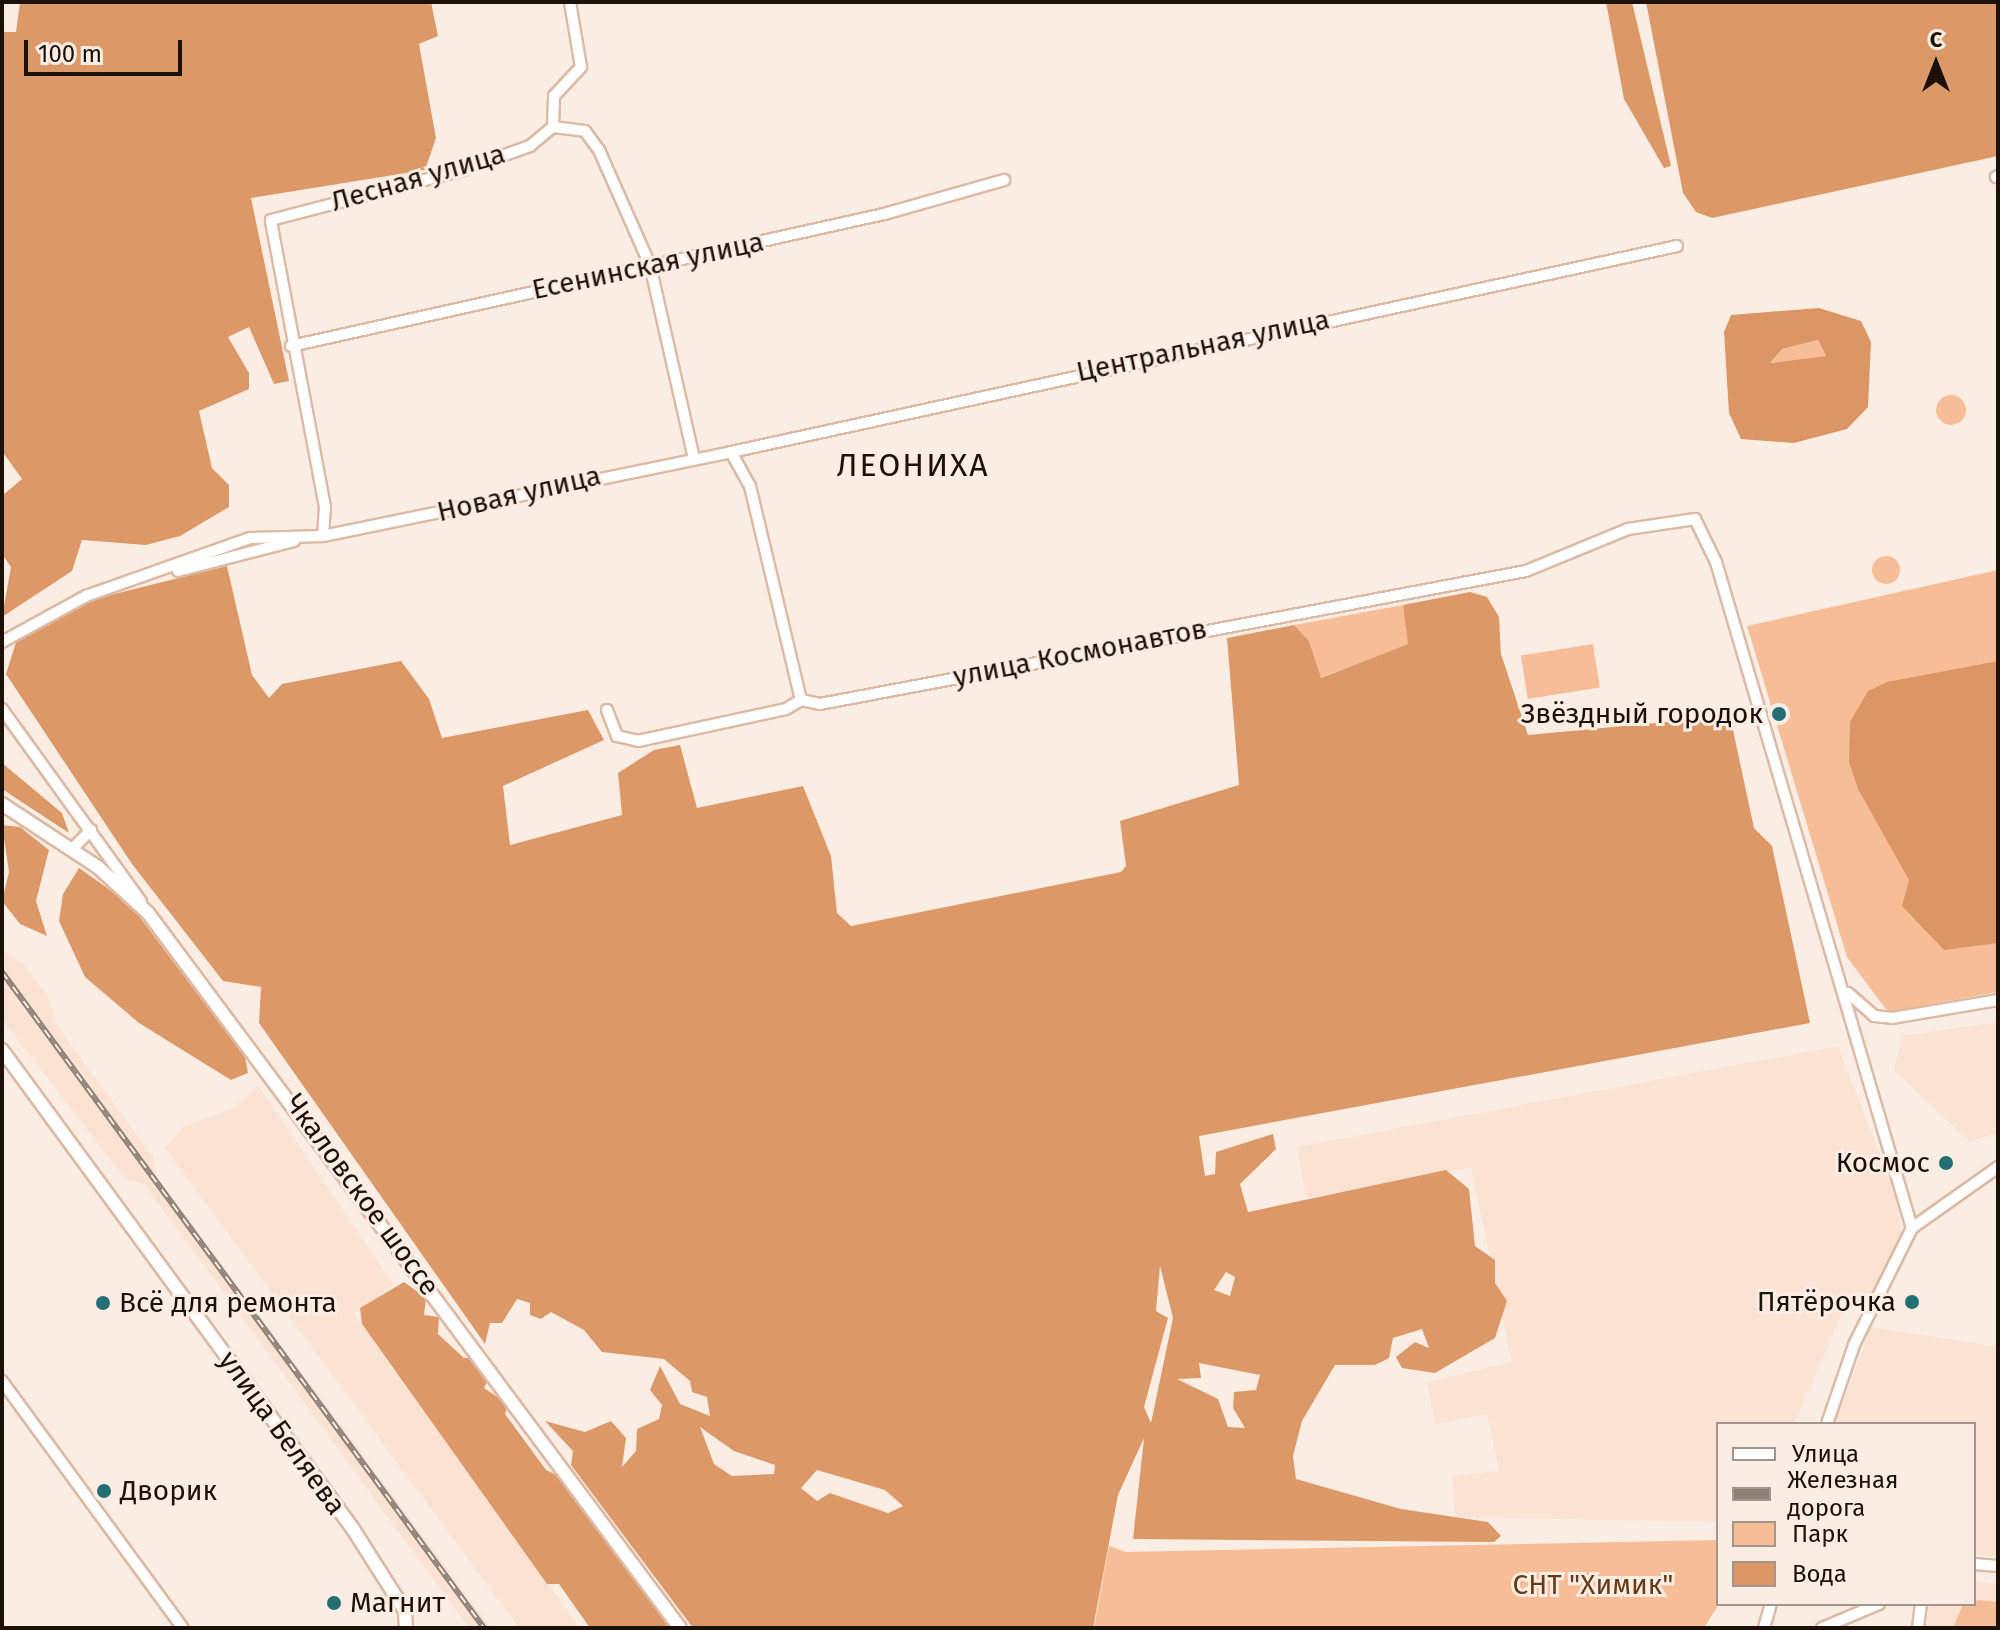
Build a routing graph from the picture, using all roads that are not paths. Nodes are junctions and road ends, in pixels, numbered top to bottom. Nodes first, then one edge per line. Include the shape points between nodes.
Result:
1 (570, 2) edge
2 (553, 127) junction
3 (1004, 180) dead end
4 (1677, 246) dead end
5 (650, 265) junction
6 (291, 346) junction
7 (731, 452) junction
8 (693, 455) junction
9 (323, 536) junction
10 (308, 537) junction
11 (152, 576) junction
12 (2, 642) edge
13 (801, 700) junction
14 (2, 709) edge
15 (607, 710) dead end
16 (2, 804) edge
17 (91, 830) junction
18 (72, 849) junction
19 (148, 913) junction
20 (1846, 992) junction
21 (1998, 1000) edge
22 (2, 1050) edge
23 (1998, 1167) edge
24 (1912, 1228) junction
25 (2, 1381) edge
26 (1828, 1422) edge
27 (1976, 1564) edge
28 (1998, 1566) edge
29 (1770, 1606) edge
30 (1874, 1606) edge
31 (1921, 1606) edge
32 (180, 1624) edge
33 (166, 1628) edge
34 (406, 1628) edge
35 (680, 1628) edge
36 (1764, 1628) edge
37 (1822, 1628) edge
38 (1918, 1628) edge

1 - 2 street via 581,67 554,96
2 - 5 street via 585,131 599,150
2 - 6 street, Лесная улица via 530,146 463,170 277,215 271,226
3 - 5 street, Есенинская улица
4 - 7 street, Центральная улица
5 - 6 street, Есенинская улица
5 - 8 street
6 - 9 street via 325,507
7 - 8 street, Новая улица
7 - 13 street via 750,486
8 - 9 street, Новая улица
9 - 10 street, Новая улица
10 - 11 street
10 - 11 street via 250,538
11 - 12 street via 86,596
13 - 15 street, улица Космонавтов via 786,709 638,741 617,736
13 - 20 street, улица Космонавтов via 820,704 1526,571 1667,520 1695,519 1703,529
14 - 17 street
16 - 18 street, Чкаловское шоссе
17 - 18 street
17 - 19 street
18 - 19 street, Чкаловское шоссе
19 - 35 street, Чкаловское шоссе
20 - 21 street via 1874,1016 1892,1018
20 - 24 street
22 - 34 street, улица Беляева via 361,1541 405,1611
23 - 24 street
24 - 26 street via 1854,1345
25 - 32 street
27 - 28 street
29 - 36 street
30 - 37 street
31 - 38 street
32 - 33 street

